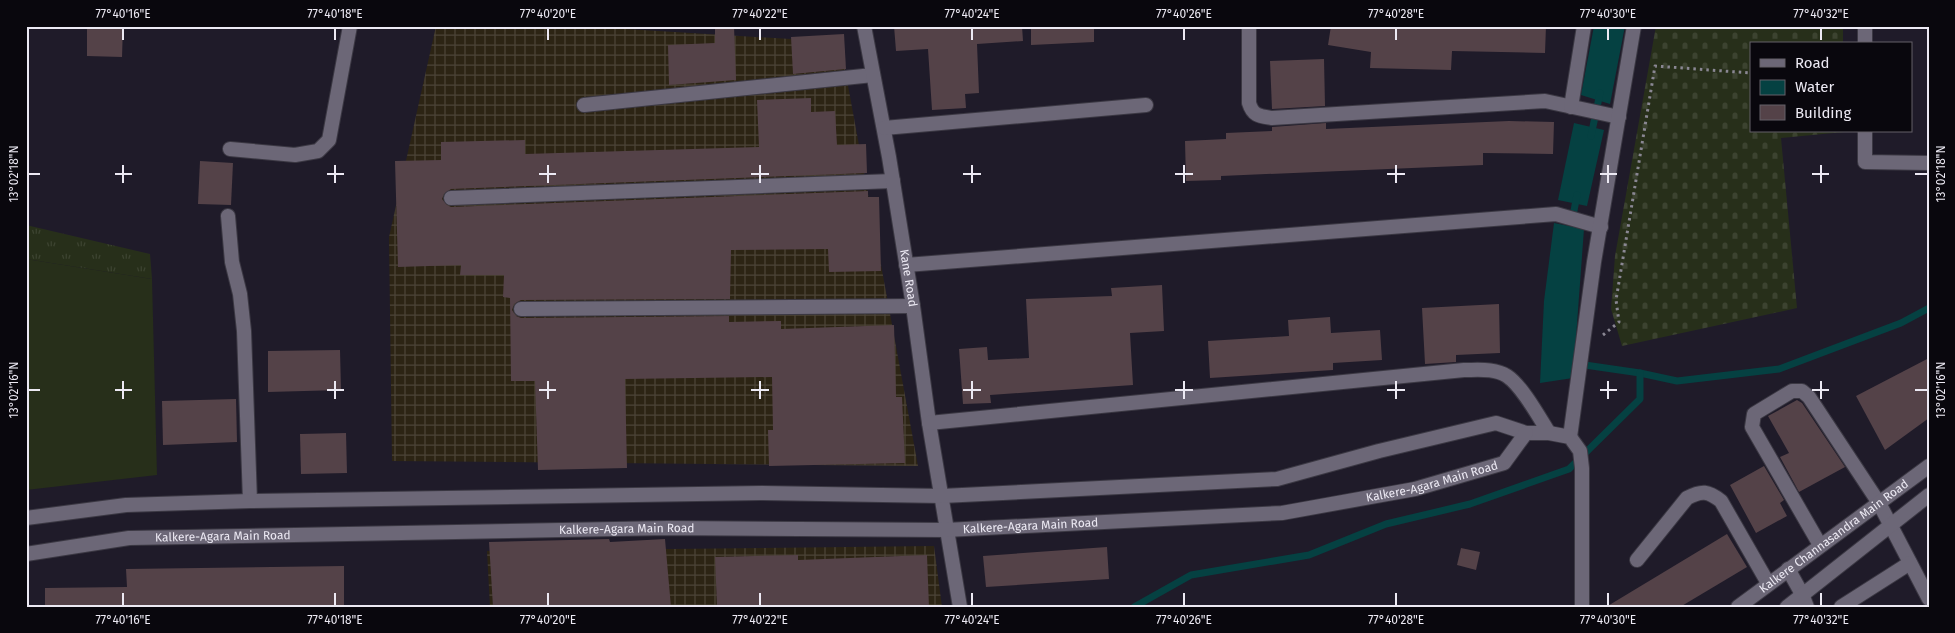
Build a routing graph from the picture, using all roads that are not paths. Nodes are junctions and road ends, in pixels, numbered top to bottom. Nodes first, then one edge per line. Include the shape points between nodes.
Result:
1 (350, 26) edge
2 (864, 26) edge
3 (1249, 26) edge
4 (1584, 26) edge
5 (1634, 26) edge
6 (1865, 26) edge
7 (1865, 42) edge
8 (873, 75) junction
9 (584, 105) dead end
10 (1146, 105) dead end
11 (1571, 107) junction
12 (1613, 117) junction
13 (884, 128) junction
14 (1865, 132) edge
15 (230, 149) dead end
16 (1929, 163) edge
17 (893, 180) junction
18 (451, 198) dead end
19 (228, 216) dead end
20 (1601, 227) junction
21 (906, 265) junction
22 (913, 306) junction
23 (521, 309) dead end
24 (929, 423) junction
25 (1526, 432) junction
26 (1549, 432) junction
27 (1570, 437) junction
28 (1929, 466) edge
29 (1929, 494) edge
30 (942, 496) junction
31 (250, 501) junction
32 (1879, 503) junction
33 (26, 518) edge
34 (1889, 524) junction
35 (946, 530) junction
36 (1820, 546) junction
37 (26, 554) edge
38 (1637, 560) dead end
39 (1910, 563) junction
40 (1788, 569) junction
41 (1768, 583) junction
42 (1929, 599) edge
43 (1805, 600) edge
44 (960, 607) edge
45 (1582, 607) edge
46 (1738, 607) edge
47 (1786, 607) edge
48 (1841, 607) edge

1 - 15 street via 329,140 324,146 318,151 296,155
2 - 8 street, Kane Road
3 - 11 street via 1249,103 1252,111 1260,116 1272,118 1545,101
4 - 11 street
5 - 12 street
6 - 7 street
8 - 9 street
8 - 13 street, Kane Road
10 - 13 street
11 - 12 street
12 - 20 street
13 - 17 street, Kane Road
14 - 16 street via 1865,162
17 - 18 street
17 - 21 street, Kane Road
19 - 31 street via 244,331
20 - 21 street via 1556,214
20 - 27 street
21 - 22 street, Kane Road
22 - 23 street
22 - 24 street, Kane Road
24 - 26 street via 1489,370 1506,376
24 - 30 street, Kane Road
25 - 26 street
25 - 30 street via 1496,423 1277,479
25 - 35 street, Kalkere-Agara Main Road via 1504,463 1415,489 1282,513
26 - 27 street
27 - 45 street via 1580,451 1582,468
28 - 32 street, Kalkere Channasandra Main Road
29 - 34 street
30 - 31 street via 761,493
30 - 35 street, Kane Road
31 - 33 street via 126,505
32 - 34 street
32 - 36 street, Kalkere Channasandra Main Road
32 - 36 street via 1806,394 1792,391 1754,414 1754,431
34 - 39 street
34 - 43 street
35 - 37 street, Kalkere-Agara Main Road via 668,528 129,538
35 - 44 street, Kane Road
36 - 40 street, Kalkere Channasandra Main Road
38 - 41 street via 1687,498 1697,493 1710,493 1721,501
39 - 42 street
39 - 48 street
40 - 41 street, Kalkere Channasandra Main Road
40 - 43 street
41 - 46 street, Kalkere Channasandra Main Road
43 - 47 street

